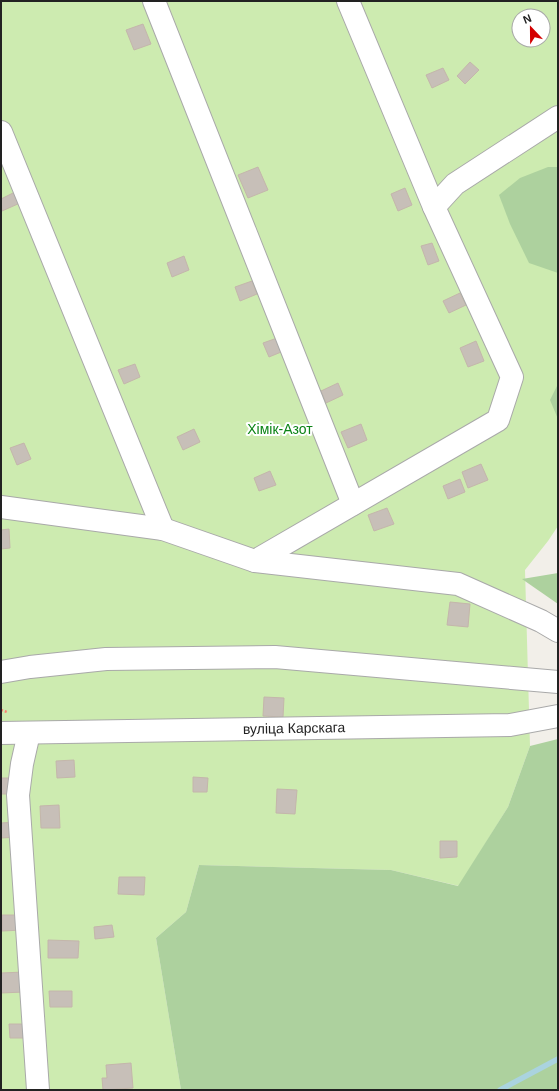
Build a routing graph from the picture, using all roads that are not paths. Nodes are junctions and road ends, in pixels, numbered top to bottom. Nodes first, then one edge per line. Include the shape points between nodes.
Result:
1 (154, 1) edge
2 (348, 1) edge
3 (558, 117) edge
4 (1, 132) edge
5 (434, 207) junction
6 (353, 504) junction
7 (1, 507) edge
8 (163, 529) junction
9 (255, 561) junction
10 (558, 631) edge
11 (1, 672) edge
12 (558, 682) edge
13 (558, 716) edge
14 (1, 733) edge
15 (29, 733) junction
16 (38, 1090) edge

1 - 6 street
2 - 5 street
3 - 5 street via 455,184
4 - 8 street
5 - 6 street via 512,377 498,420
6 - 9 street
7 - 8 street
8 - 9 street
9 - 10 street via 458,584
11 - 12 street via 106,659 275,657
13 - 15 street, вуліца Карскага via 510,725
14 - 15 street, вуліца Карскага
15 - 16 street via 18,795

